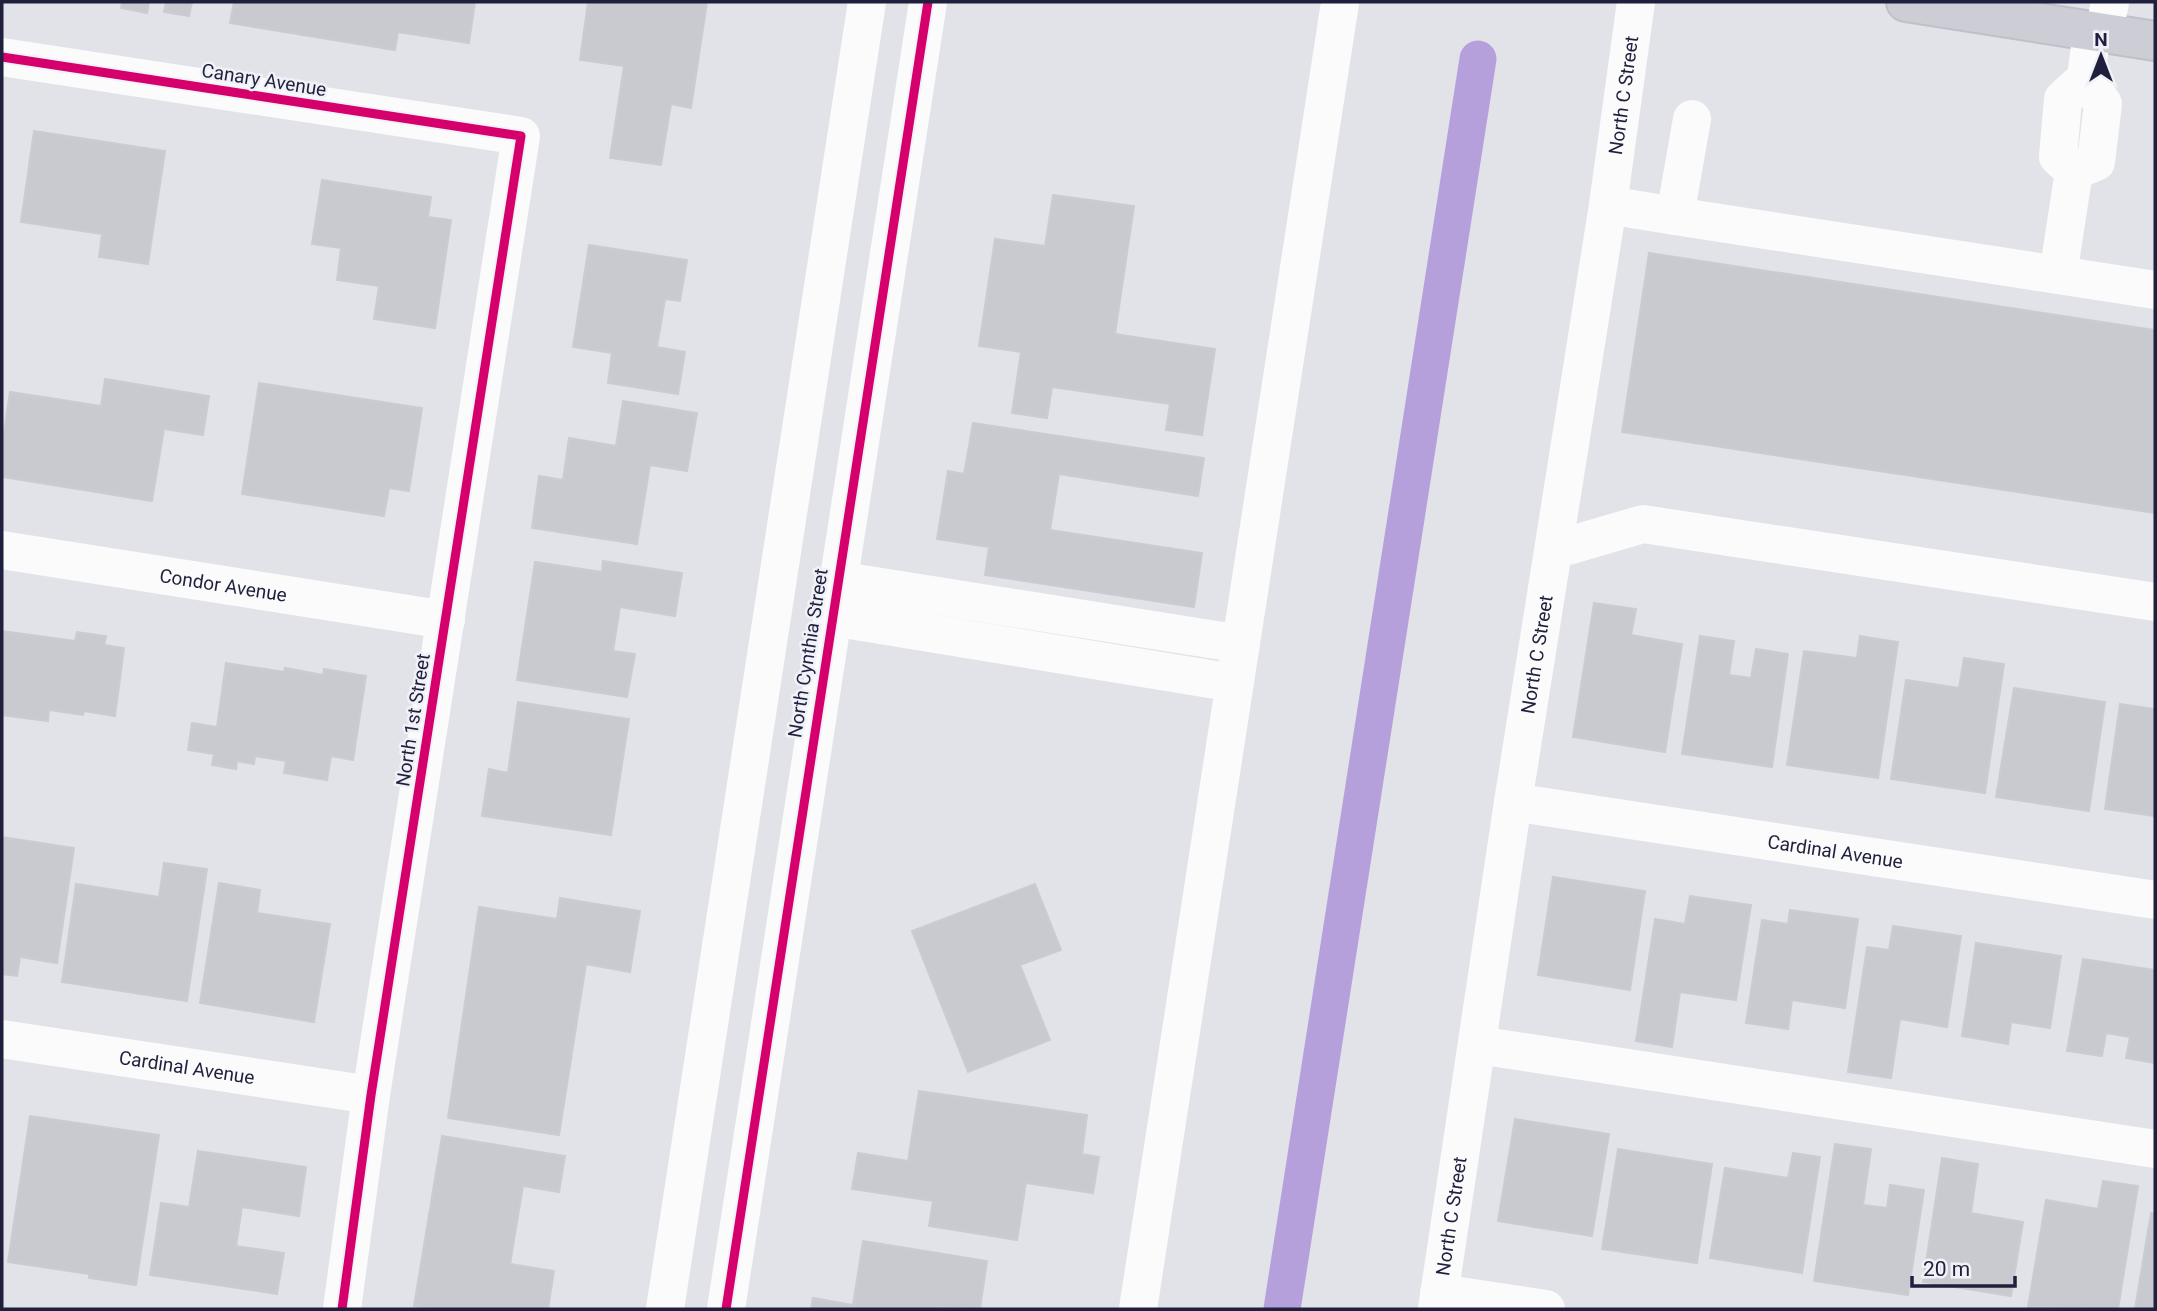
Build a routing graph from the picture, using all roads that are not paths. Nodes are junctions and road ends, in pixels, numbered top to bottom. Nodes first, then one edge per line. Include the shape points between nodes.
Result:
1 (867, 2) edge
2 (928, 2) edge
3 (1636, 2) edge
4 (1906, 2) edge
5 (1340, 3) edge
6 (2102, 22) edge
7 (2155, 41) edge
8 (2, 57) edge
9 (1692, 119) dead end
10 (521, 136) joint
11 (1608, 205) junction
12 (1675, 216) junction
13 (2058, 275) junction
14 (2155, 290) edge
15 (2, 550) edge
16 (1554, 550) junction
17 (837, 580) junction
18 (2155, 602) edge
19 (832, 617) junction
20 (446, 620) junction
21 (1241, 644) junction
22 (1234, 683) junction
23 (1513, 802) junction
24 (2155, 900) edge
25 (2, 1040) edge
26 (1478, 1045) junction
27 (371, 1095) junction
28 (2155, 1149) edge
29 (1438, 1301) edge
30 (342, 1309) edge
31 (665, 1309) edge
32 (726, 1309) edge
33 (1138, 1309) edge
34 (1546, 1309) edge

1 - 31 street
2 - 17 street, North Cynthia Street
3 - 11 street, North C Street
4 - 6 main road
5 - 21 street
6 - 7 main road
6 - 13 street via 2086,78 2063,99 2057,157 2074,171
8 - 10 street, Canary Avenue
9 - 12 street
10 - 20 street, North 1st Street
11 - 12 street
11 - 16 street, North C Street
12 - 13 street
13 - 14 street
15 - 20 street, Condor Avenue
16 - 18 street via 1643,524
16 - 23 street, North C Street
17 - 19 street, North Cynthia Street
17 - 21 street
19 - 22 street
19 - 32 street, North Cynthia Street
20 - 27 street, North 1st Street
21 - 22 street
22 - 33 street
23 - 24 street, Cardinal Avenue
23 - 26 street, North C Street
25 - 27 street, Cardinal Avenue
26 - 28 street
26 - 29 street, North C Street
27 - 30 street, North 1st Street
29 - 34 street

